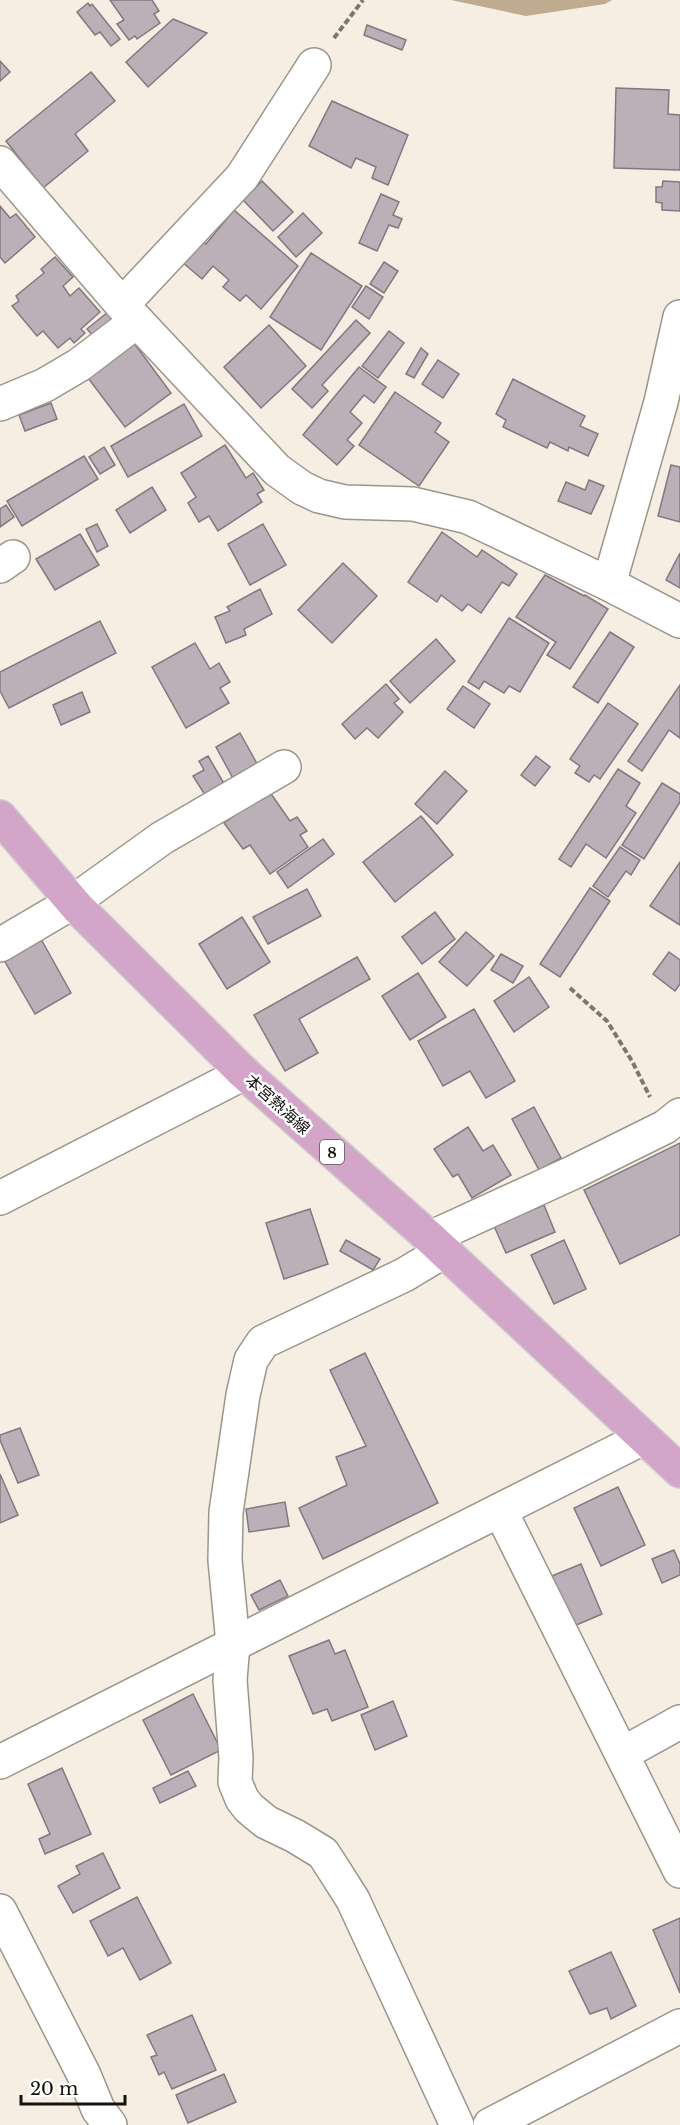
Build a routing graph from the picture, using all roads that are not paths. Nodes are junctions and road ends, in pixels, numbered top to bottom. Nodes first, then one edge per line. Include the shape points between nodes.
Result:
1 (314, 65) road end
2 (0, 163) edge
3 (130, 313) junction
4 (680, 317) edge
5 (0, 404) edge
6 (609, 584) junction
7 (680, 621) edge
8 (284, 767) dead end
9 (0, 817) edge
10 (73, 902) junction
11 (0, 945) edge
12 (244, 1073) junction
13 (672, 1121) edge
14 (0, 1198) edge
15 (437, 1245) junction
16 (644, 1438) junction
17 (680, 1471) edge
18 (500, 1510) junction
19 (233, 1644) junction
20 (680, 1722) edge
21 (622, 1754) junction
22 (0, 1762) edge
23 (680, 1871) edge
24 (0, 1911) edge
25 (680, 2026) edge
26 (110, 2125) edge
27 (457, 2125) edge
28 (490, 2125) edge

1 - 3 street via 242,177
2 - 3 street
3 - 5 street via 79,365
3 - 6 street via 277,470 302,488 345,502 413,504 468,517
4 - 6 street via 661,402
6 - 7 street
8 - 10 street via 162,838
9 - 10 main road, 本宮熱海線 / 8
10 - 11 street
10 - 12 main road, 本宮熱海線 / 8
12 - 14 street
12 - 15 main road, 本宮熱海線 / 8
13 - 15 street
15 - 16 main road, 本宮熱海線 / 8
15 - 19 street via 404,1275 263,1342 251,1360 226,1512 225,1560
16 - 17 main road, 本宮熱海線 / 8
16 - 18 street
18 - 19 street
18 - 21 street
19 - 22 street
19 - 27 street via 230,1680 236,1782 242,1799 266,1822 323,1853 353,1900
20 - 21 street
21 - 23 street
24 - 26 street via 98,2109
25 - 28 street

